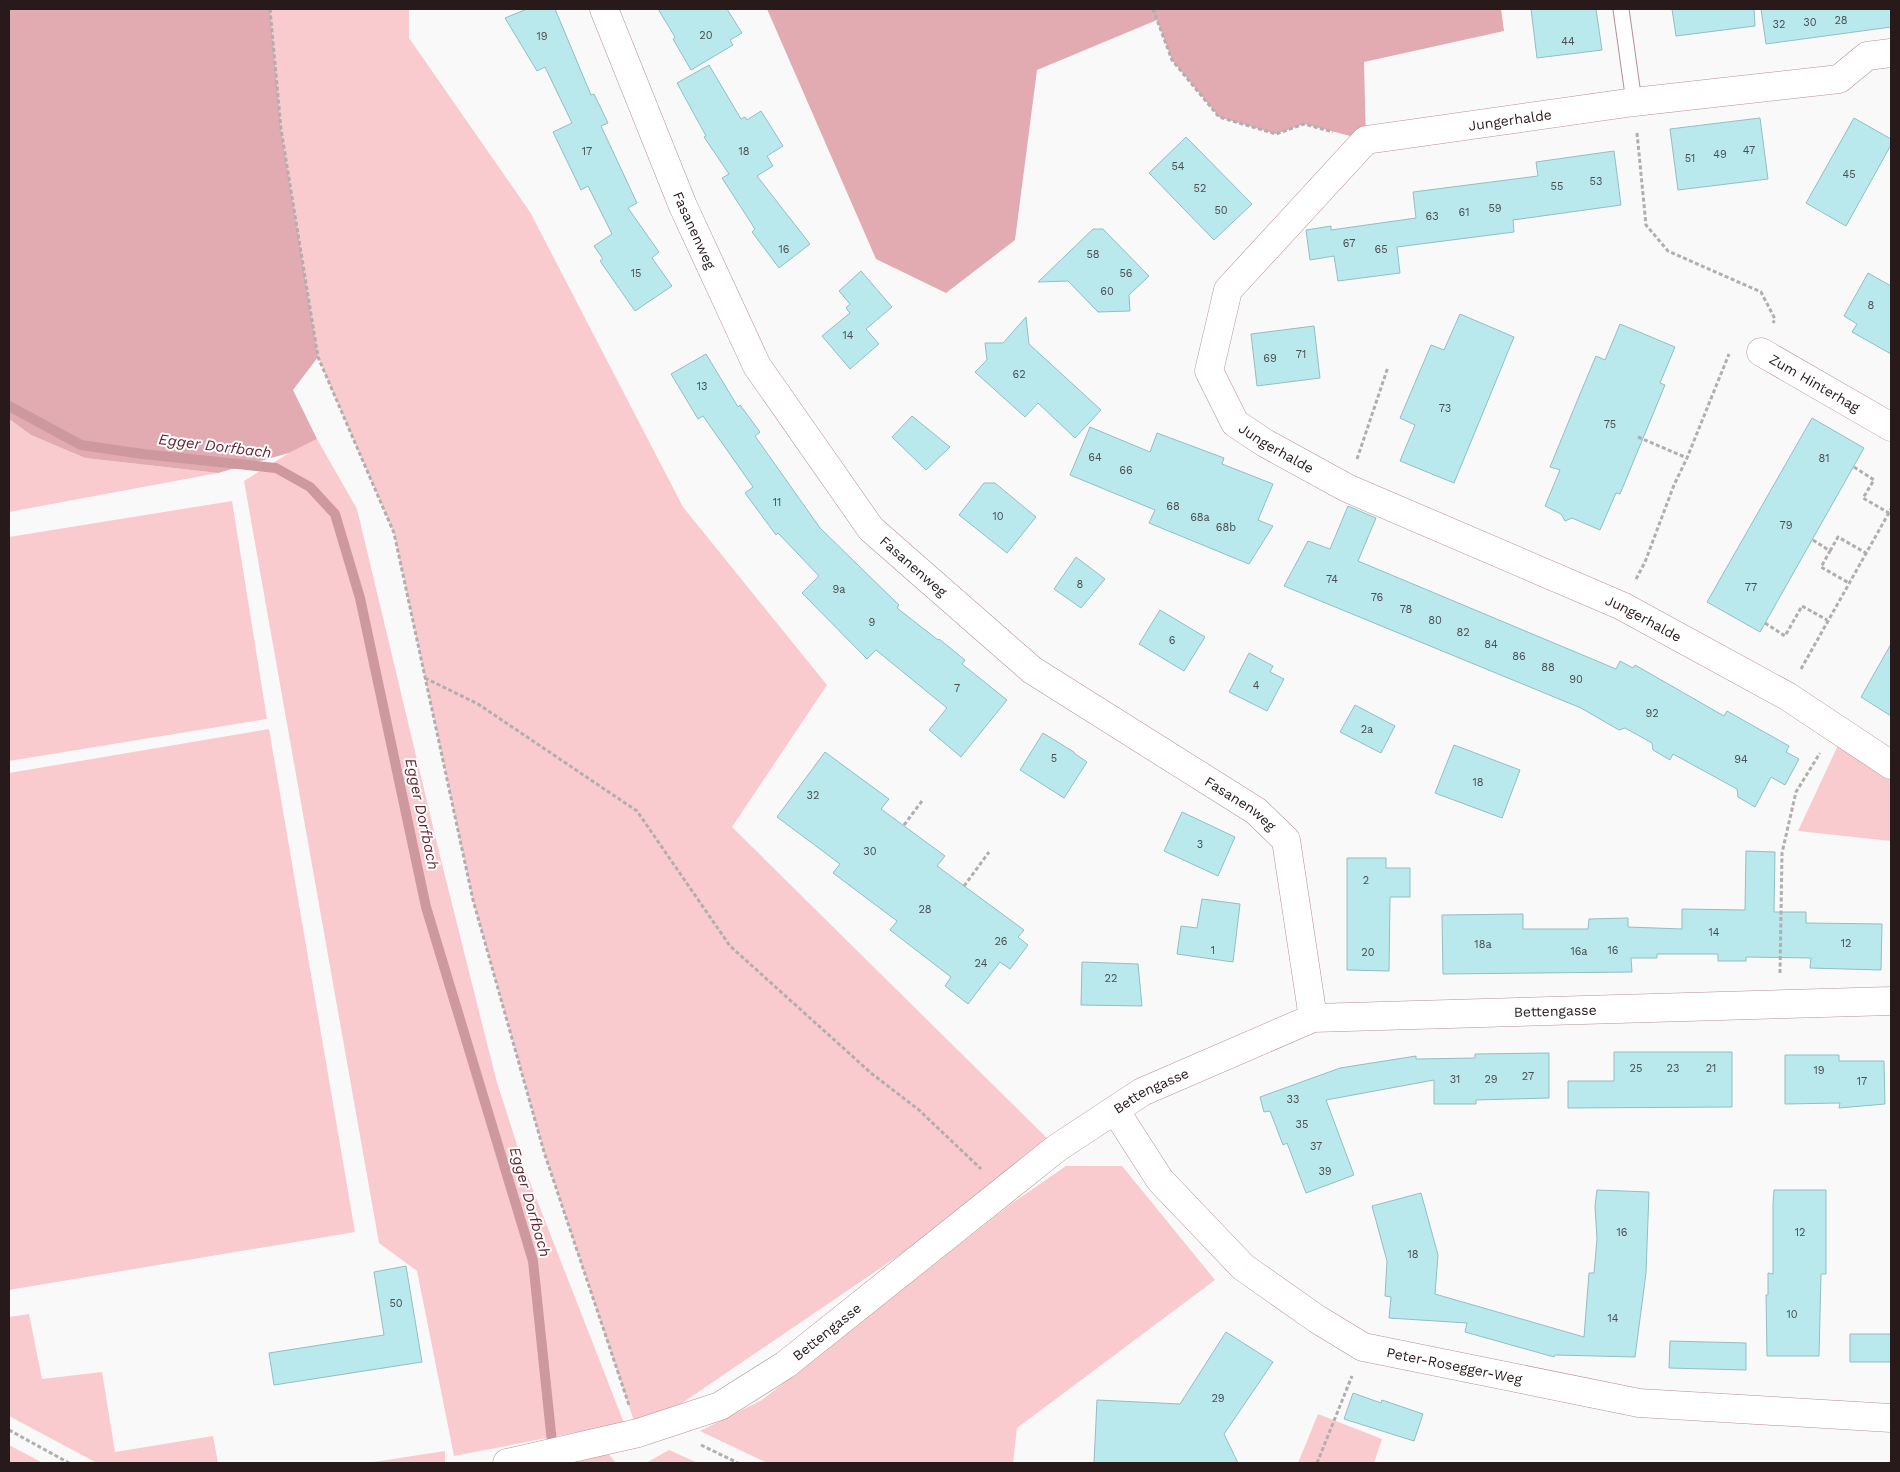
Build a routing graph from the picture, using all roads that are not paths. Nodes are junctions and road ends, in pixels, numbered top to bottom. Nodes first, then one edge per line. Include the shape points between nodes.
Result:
1 (604, 9) edge
2 (1621, 9) edge
3 (1891, 53) edge
4 (1634, 102) junction
5 (1761, 352) road end
6 (1891, 427) edge
7 (1891, 765) edge
8 (1891, 1001) edge
9 (1313, 1018) junction
10 (1115, 1110) junction
11 (1891, 1418) edge
12 (507, 1463) edge

1 - 9 street, Fasanenweg via 682,206 757,366 871,529 1032,670 1256,811 1286,840
2 - 4 lane
3 - 4 street, Jungerhalde via 1868,56 1839,80
4 - 7 street, Jungerhalde via 1366,140 1228,290 1209,372 1235,422 1265,443 1347,488 1622,606 1787,696
5 - 6 street, Zum Hinterhag
8 - 9 street, Bettengasse
9 - 10 street, Bettengasse via 1142,1092
10 - 11 street, Peter-Rosegger-Weg via 1160,1180 1243,1267 1363,1347 1639,1403
10 - 12 street, Bettengasse via 1056,1148 784,1366 720,1406 638,1433

